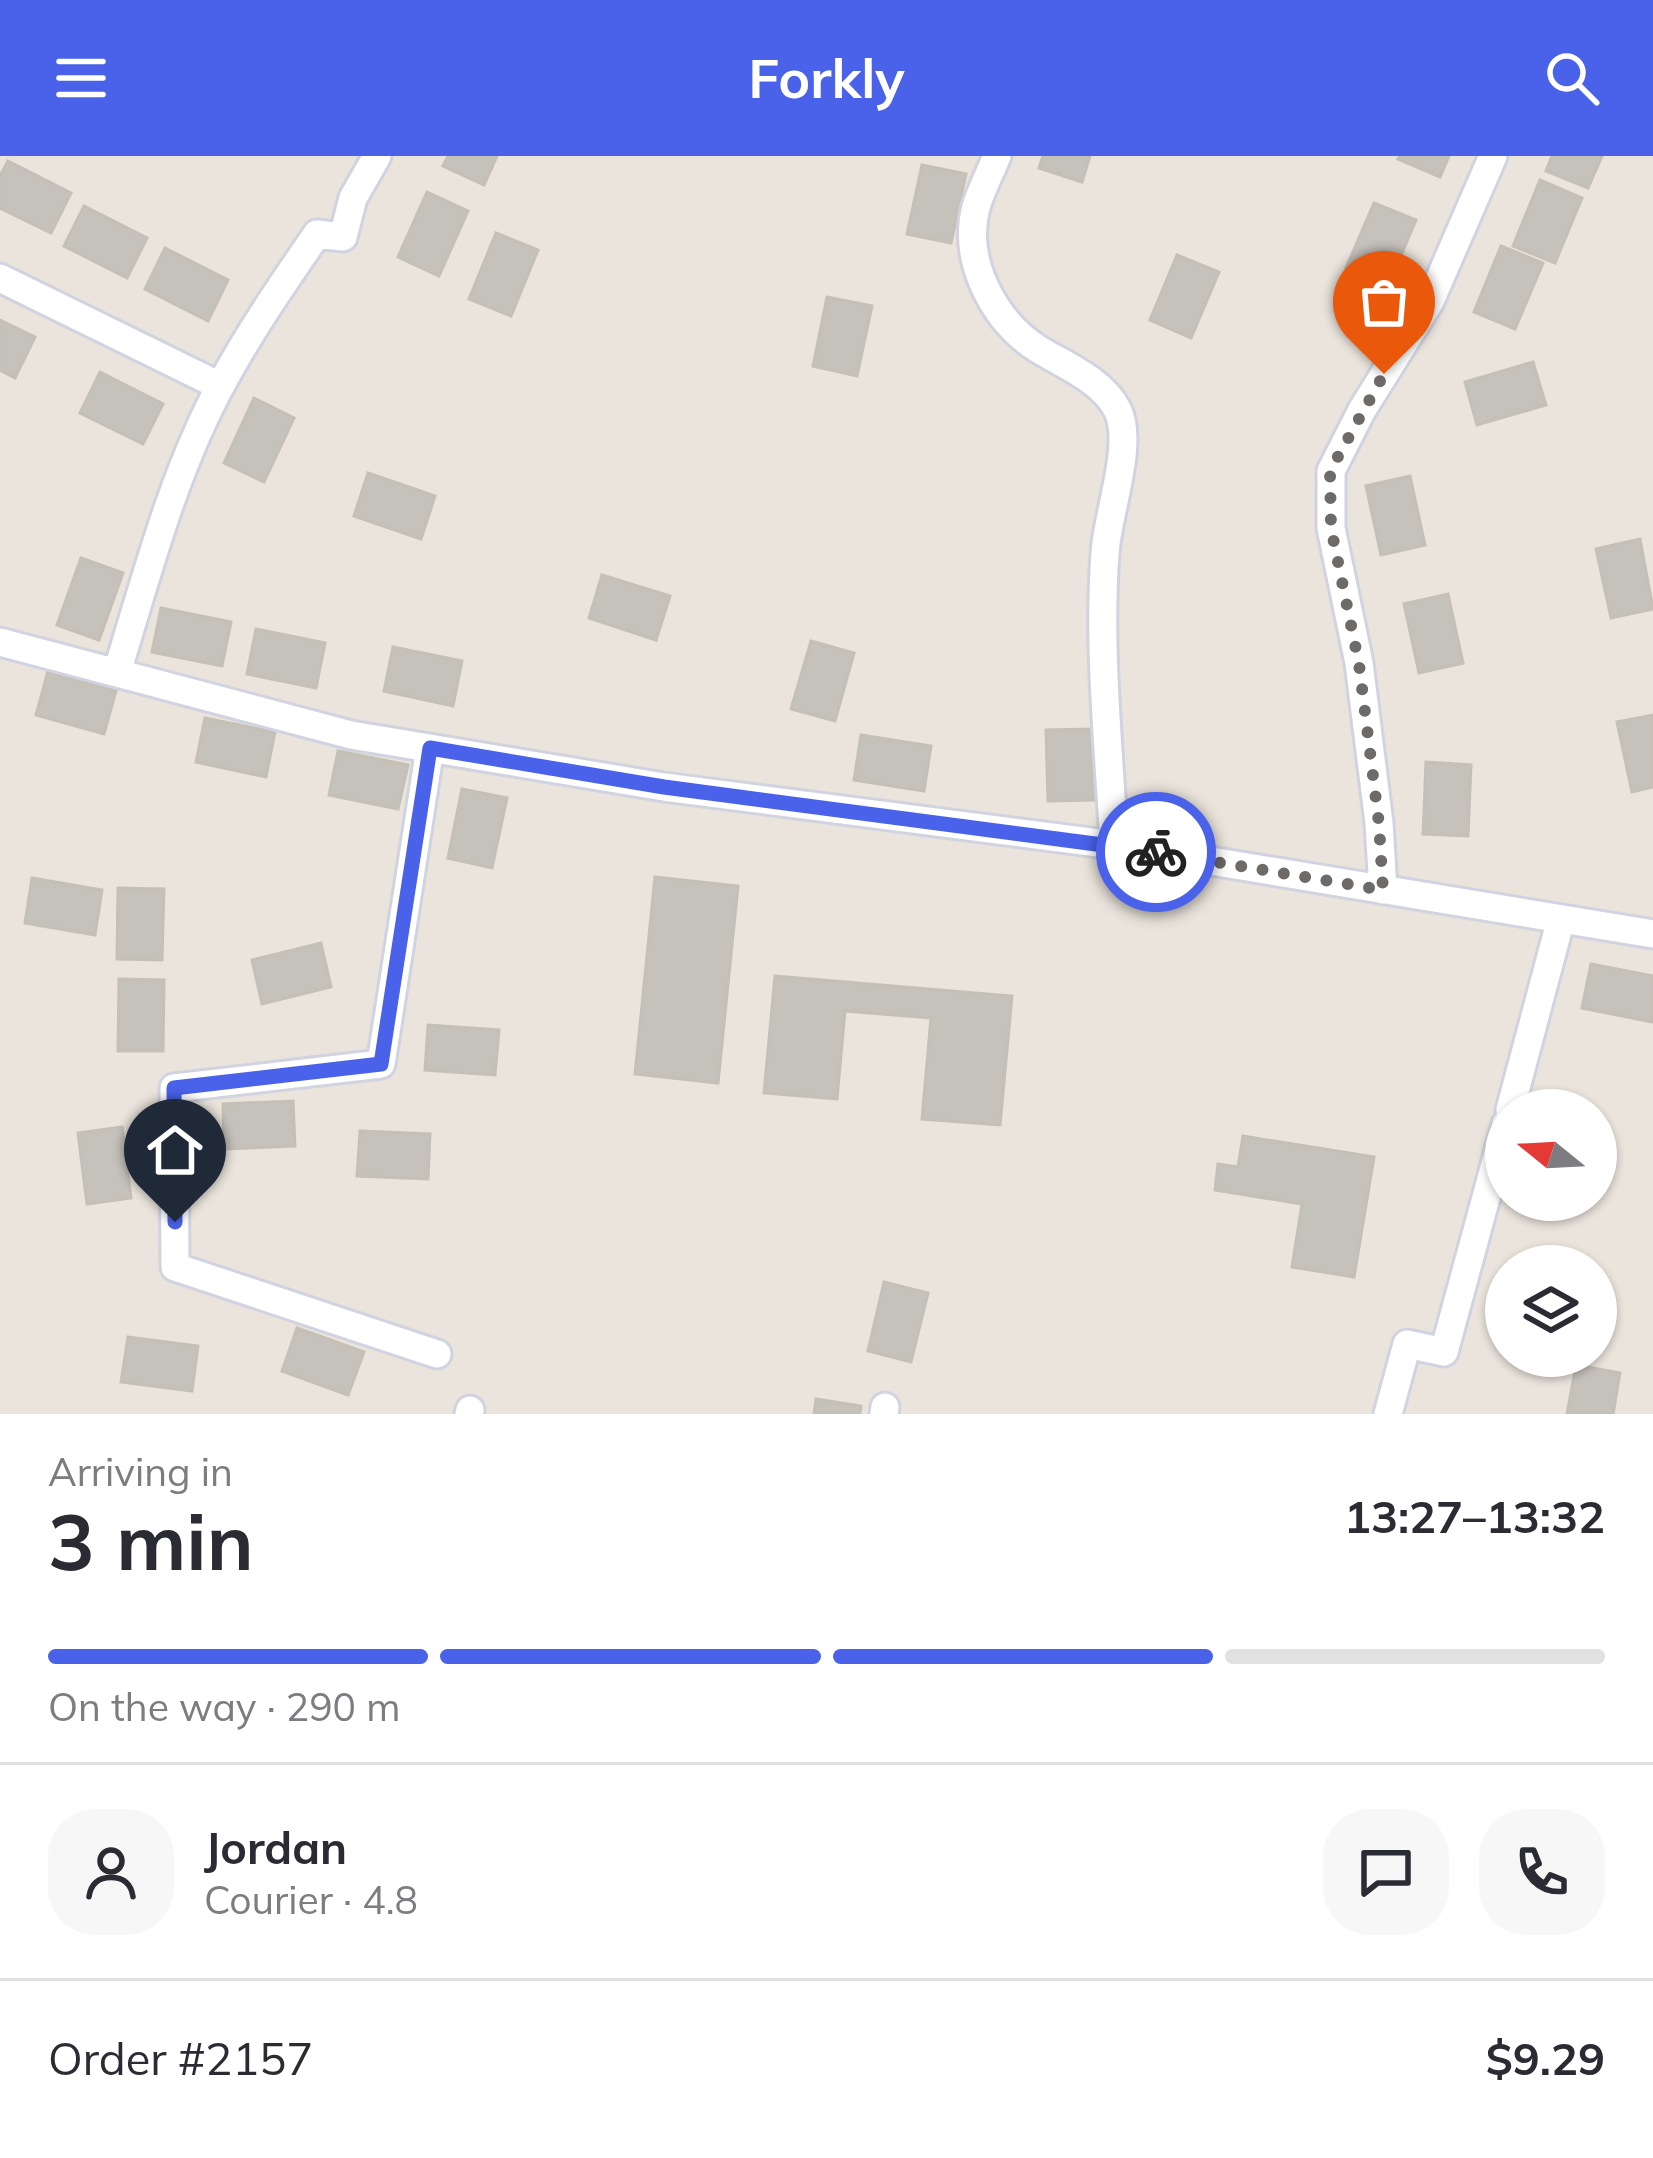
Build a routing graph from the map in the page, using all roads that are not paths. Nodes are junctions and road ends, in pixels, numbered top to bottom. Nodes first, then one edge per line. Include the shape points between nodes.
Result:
1 (377, 156) edge
2 (997, 156) edge
3 (1493, 156) edge
4 (0, 278) edge
5 (220, 386) junction
6 (0, 642) edge
7 (116, 672) junction
8 (430, 748) junction
9 (1114, 845) junction
10 (1383, 890) junction
11 (1562, 919) junction
12 (1653, 934) edge
13 (1516, 1089) edge
14 (1485, 1201) edge
15 (436, 1354) dead end
16 (1388, 1414) edge

1 - 5 street via 343,237 317,234
2 - 9 street via 975,211 974,256 993,305 1032,346 1087,377 1118,410 1123,444 1105,551 1104,636
3 - 10 street via 1430,301 1330,471 1331,528 1359,664
4 - 5 street
5 - 7 street via 184,465
6 - 7 street
7 - 8 street
8 - 9 street
8 - 15 street via 381,1064 174,1088 175,1267
9 - 10 street
10 - 11 street
11 - 12 street
11 - 13 street
14 - 16 street via 1444,1352 1407,1345

